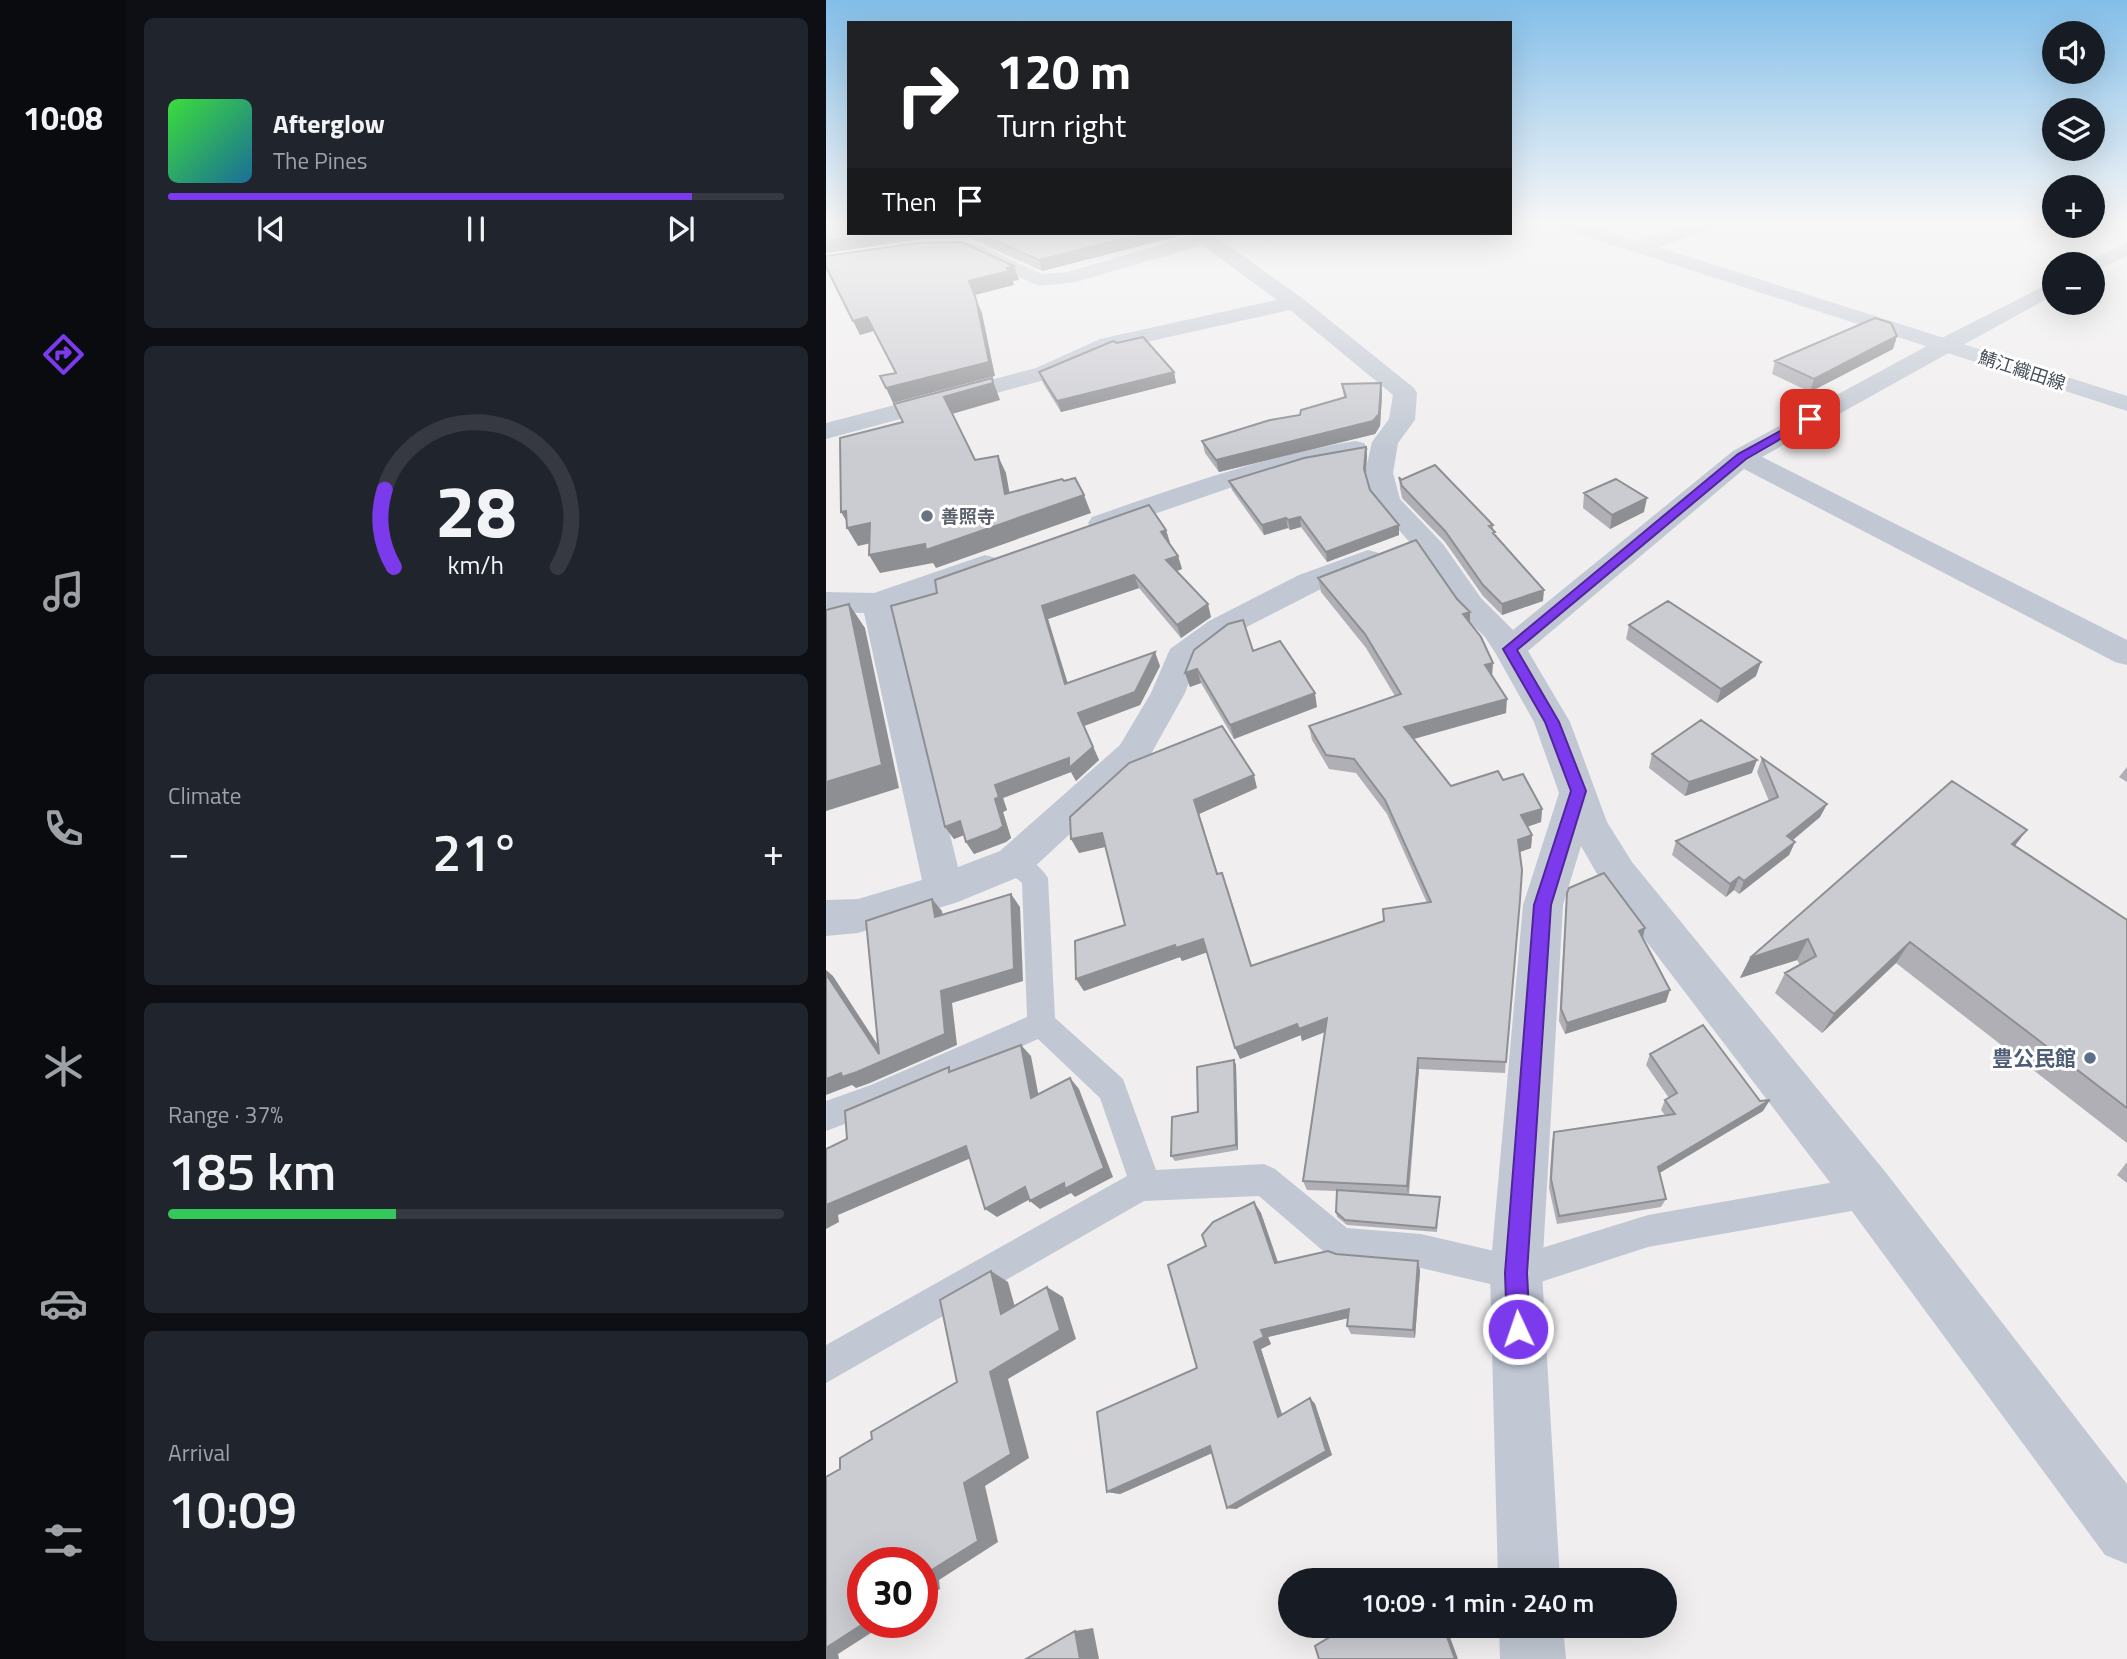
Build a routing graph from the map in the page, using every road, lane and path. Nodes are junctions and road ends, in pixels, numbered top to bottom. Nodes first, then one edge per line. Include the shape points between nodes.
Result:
1 (1288, 298) edge
2 (1801, 298) edge
3 (2033, 298) edge
4 (1294, 303) junction
5 (1946, 345) junction
6 (2127, 404) edge
7 (826, 431) edge
8 (1385, 442) junction
9 (1742, 457) junction
10 (1073, 533) edge
11 (1422, 539) junction
12 (1013, 554) edge
13 (826, 602) edge
14 (877, 603) junction
15 (1510, 649) junction
16 (2127, 654) edge
17 (1578, 791) junction
18 (1014, 862) junction
19 (944, 890) junction
20 (826, 918) edge
21 (1041, 1024) junction
22 (826, 1116) edge
23 (1145, 1183) junction
24 (1870, 1192) junction
25 (1516, 1273) junction
26 (826, 1365) edge
27 (2127, 1533) edge
28 (1529, 1568) edge
29 (1532, 1638) edge
30 (1533, 1659) edge

1 - 4 street
2 - 5 main road, 鯖江織田線
3 - 5 street
4 - 7 street via 1108,344 1044,373
4 - 8 street via 1405,393 1402,420
5 - 6 main road, 鯖江織田線
5 - 9 street
8 - 10 street via 1240,475
8 - 11 street via 1379,473 1387,501
9 - 15 street
9 - 16 street
11 - 15 street via 1470,606
11 - 18 street via 1311,582 1220,628 1182,657 1133,754
12 - 14 street
13 - 14 street
14 - 19 street
15 - 17 street via 1552,722
17 - 24 street via 1589,826 1618,874
17 - 25 street via 1543,905
18 - 19 street
18 - 21 lane via 1035,878
19 - 20 street via 858,916
21 - 22 lane
21 - 23 lane via 1112,1089
23 - 25 lane via 1264,1180 1340,1244 1422,1251
23 - 26 lane
24 - 25 lane via 1648,1231
24 - 27 street
25 - 28 street
29 - 30 street

